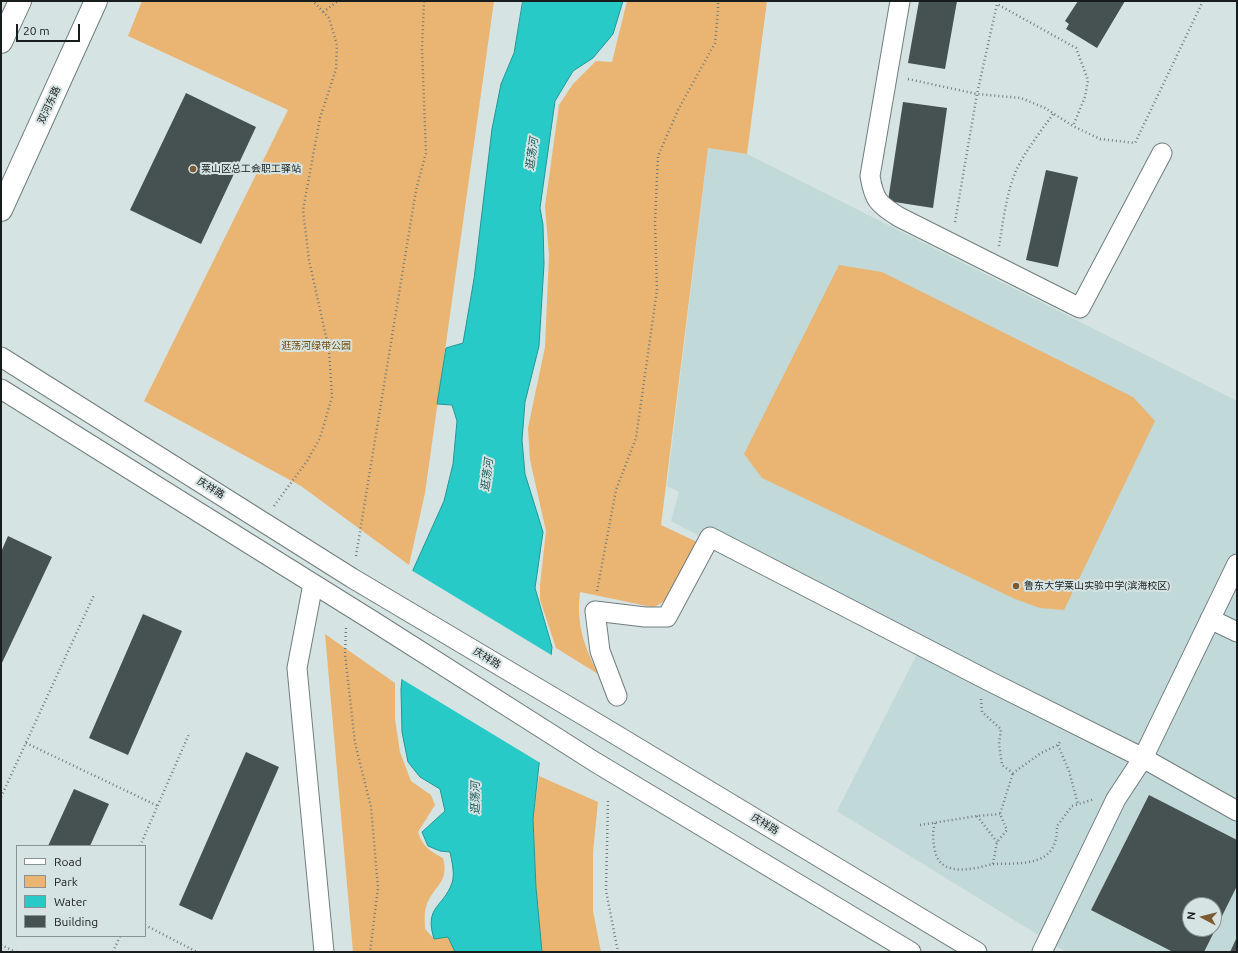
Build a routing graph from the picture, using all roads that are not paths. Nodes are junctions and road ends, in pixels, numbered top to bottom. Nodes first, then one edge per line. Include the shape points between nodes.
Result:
1 (20, 1) edge
2 (96, 1) edge
3 (900, 1) edge
4 (1, 42) edge
5 (1162, 153) dead end
6 (1, 210) edge
7 (1, 357) edge
8 (1, 389) edge
9 (1237, 564) edge
10 (313, 584) junction
11 (1210, 619) junction
12 (1237, 632) edge
13 (617, 696) dead end
14 (1143, 758) junction
15 (1237, 811) edge
16 (324, 952) edge
17 (911, 952) edge
18 (977, 952) edge
19 (1042, 952) edge

1 - 4 street
2 - 6 street, 双河东路
3 - 5 street via 870,176 873,195 881,206 899,217 1080,308
7 - 18 street, 庆祥路 via 352,578
8 - 10 street
9 - 11 street
10 - 16 street via 297,668
10 - 17 street via 595,762
11 - 12 street
11 - 14 street
13 - 14 street via 600,651 595,611 667,617 710,537
14 - 15 street
14 - 19 street via 1116,799

